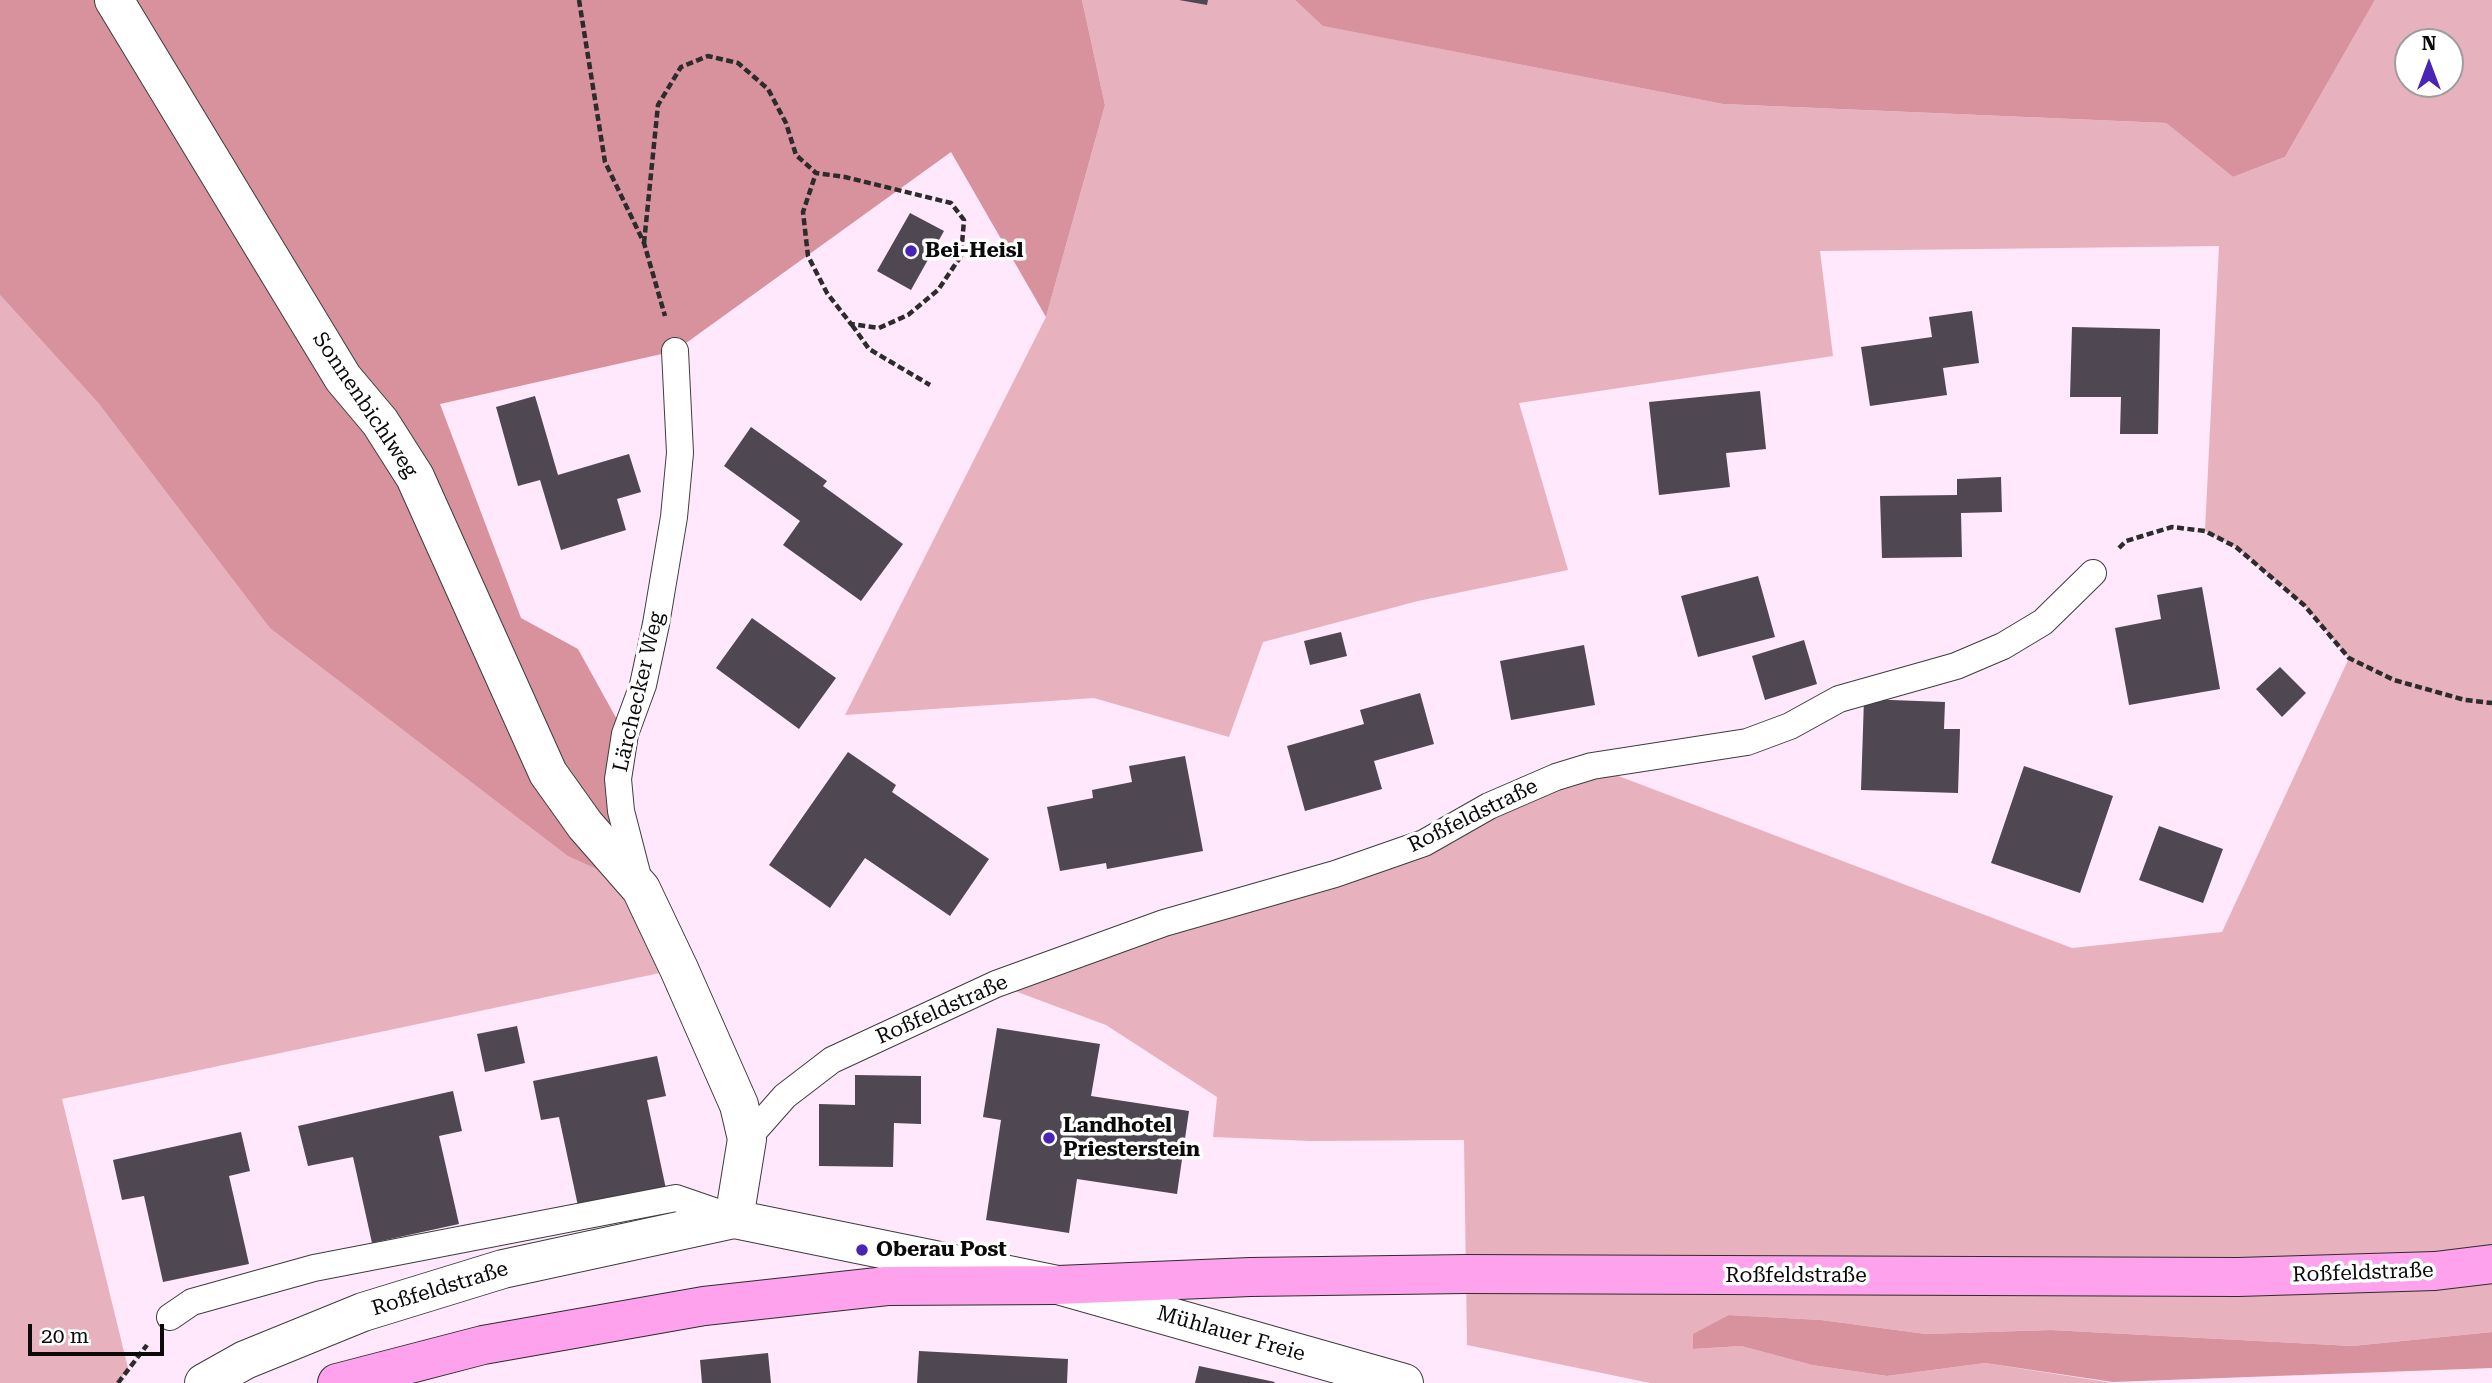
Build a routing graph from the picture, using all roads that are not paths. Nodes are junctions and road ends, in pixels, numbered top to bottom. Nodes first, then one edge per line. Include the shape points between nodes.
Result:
1 (114, 0) edge
2 (675, 351) road end
3 (2094, 573) road end
4 (641, 890) junction
5 (747, 1139) junction
6 (734, 1219) junction
7 (2492, 1264) edge
8 (1058, 1285) junction
9 (170, 1317) dead end
10 (204, 1383) edge
11 (337, 1383) edge
12 (1404, 1383) edge

1 - 4 street, Sonnenbichlweg via 343,378 380,422 415,477 548,773
2 - 4 lane, Lärchecker Weg via 680,453 674,517 643,685 625,734 618,779 621,811
3 - 5 lane, Roßfeldstraße via 2043,622 1956,666 1839,699 1790,726 1747,742 1592,766 1556,777 1489,806 1424,843 1164,923 996,984 832,1060 785,1096
4 - 5 street, Lärchecker Weg via 739,1105
5 - 6 street, Lärchecker Weg
6 - 8 street, Roßfeldstraße
6 - 9 lane via 676,1198 314,1268 192,1302
6 - 10 street, Roßfeldstraße via 503,1269 376,1308 245,1360
7 - 8 main road, Roßfeldstraße via 2435,1271 2238,1277 1466,1274
8 - 11 main road, Roßfeldstraße via 887,1286 704,1306 483,1345
8 - 12 street, Mühlauer Freie

